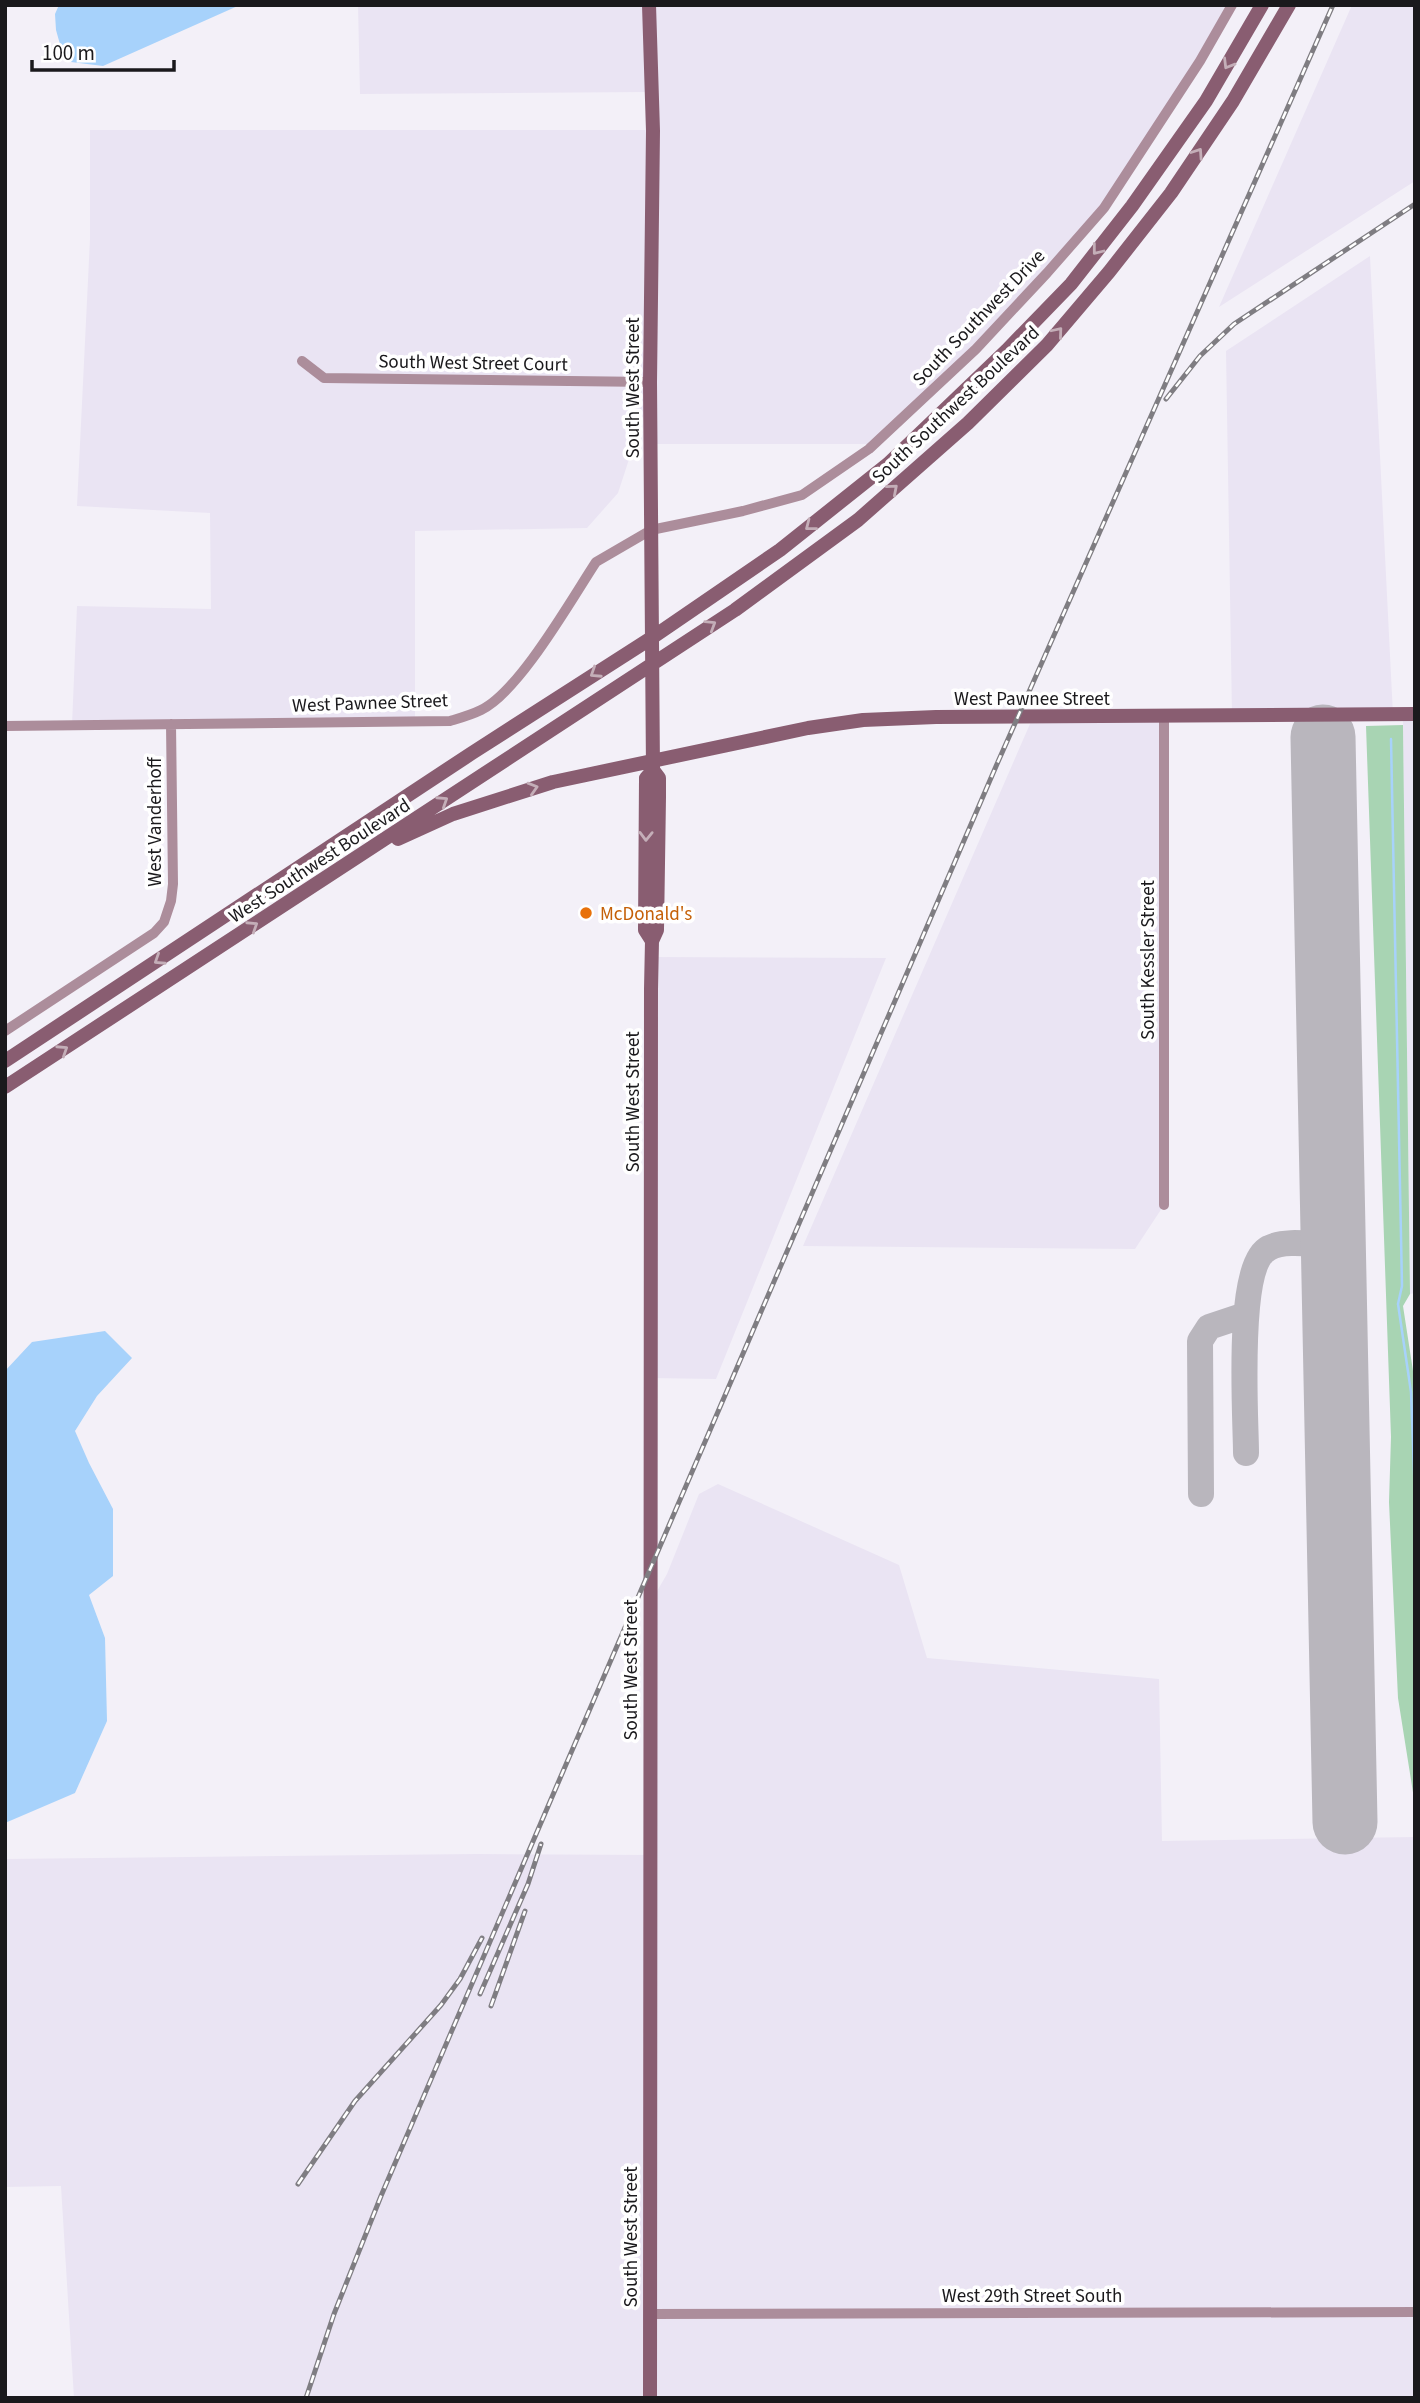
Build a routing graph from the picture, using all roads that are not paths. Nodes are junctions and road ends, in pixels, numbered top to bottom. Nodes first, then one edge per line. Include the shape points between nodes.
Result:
1 (649, 5) edge
2 (1233, 5) edge
3 (1262, 5) edge
4 (1289, 5) edge
5 (302, 360) dead end
6 (650, 382) junction
7 (651, 530) junction
8 (653, 637) junction
9 (653, 662) junction
10 (1415, 715) edge
11 (1164, 716) junction
12 (171, 724) junction
13 (5, 726) edge
14 (653, 765) junction
15 (356, 859) junction
16 (5, 1031) edge
17 (5, 1061) edge
18 (5, 1087) edge
19 (1164, 1205) dead end
20 (1415, 2312) edge
21 (650, 2314) junction
22 (650, 2398) edge

1 - 6 main road, South West Street via 653,131
2 - 7 street, South Southwest Drive via 1104,208 976,349 869,449 802,495
3 -> 8 main road, South Southwest Boulevard via 1206,100 1071,284 888,464 780,550
9 -> 4 main road, South Southwest Boulevard via 735,610 858,520 968,423 1047,345 1171,193 1233,102
5 - 6 street, South West Street Court via 324,378
6 - 7 main road, South West Street
7 - 8 main road, South West Street
7 - 12 street, West Pawnee Street via 596,562 531,659 482,710 450,721
8 - 9 main road, South West Street
8 -> 17 main road, West Southwest Boulevard
9 - 14 main road, South West Street
15 -> 9 main road, West Southwest Boulevard
10 - 11 main road, West Pawnee Street
11 - 14 main road, West Pawnee Street via 863,720 808,728
11 - 19 street, South Kessler Street
12 - 13 street, West Pawnee Street
12 - 16 street, West Vanderhoff via 173,884 164,922
15 -> 14 main road, West Pawnee Street via 453,814 553,782
14 - 21 main road, South West Street via 659,778 659,797 657,930 652,941
18 -> 15 main road, West Southwest Boulevard
20 - 21 street, West 29th Street South
21 - 22 main road, South West Street

